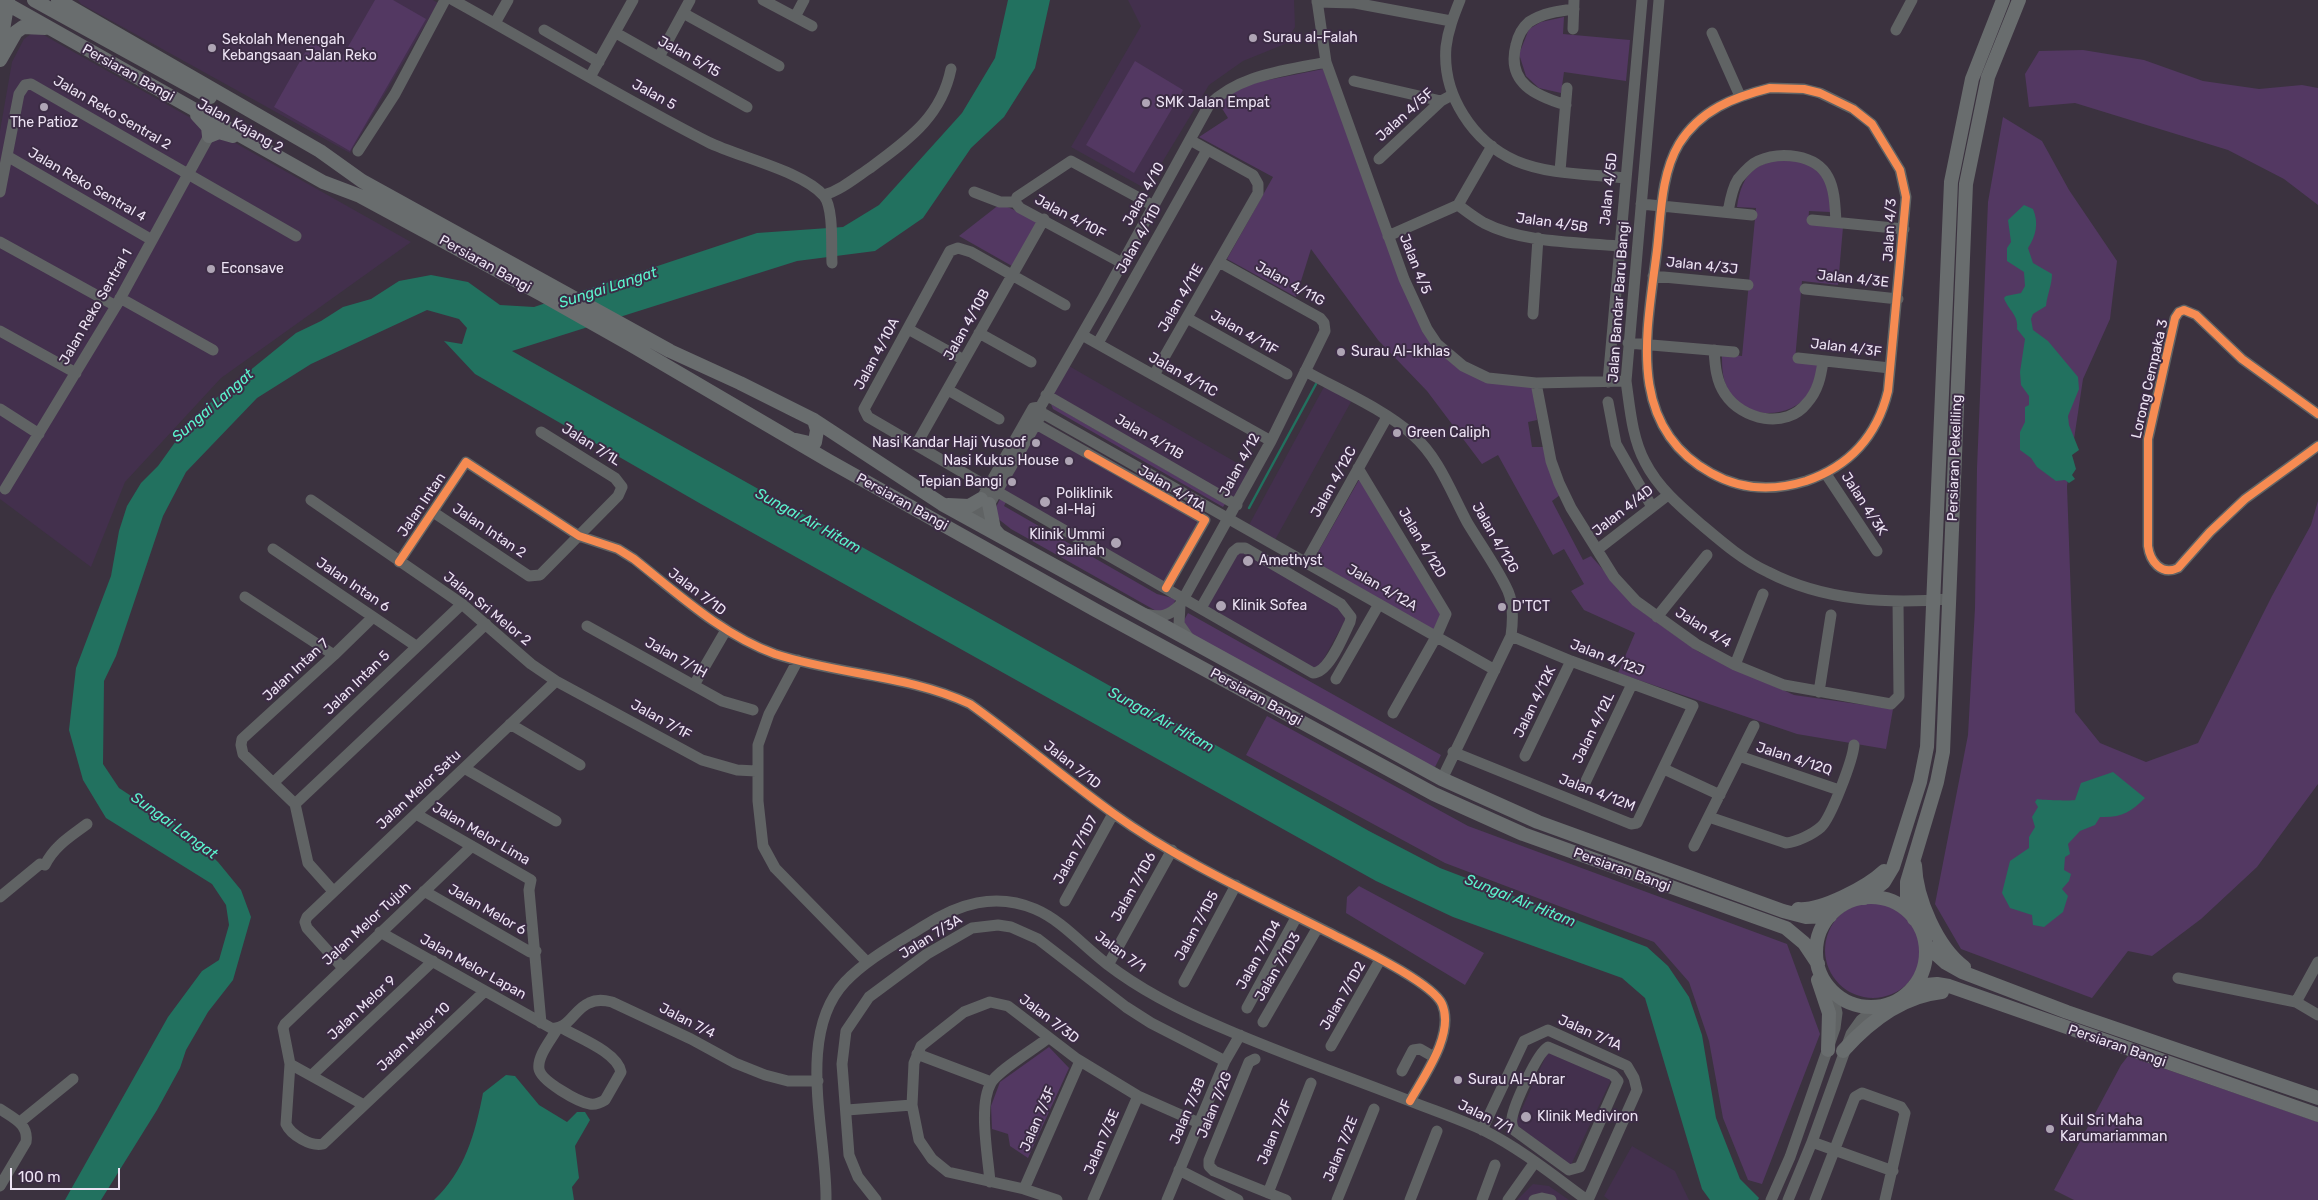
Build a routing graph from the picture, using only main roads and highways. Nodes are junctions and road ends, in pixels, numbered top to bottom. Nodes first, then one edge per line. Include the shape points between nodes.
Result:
1 (34, 0) edge
2 (58, 0) edge
3 (70, 0) edge
4 (2003, 0) edge
5 (2019, 0) edge
6 (7, 1) edge
7 (83, 13) junction
8 (60, 34) junction
9 (73, 42) junction
10 (0, 48) edge
11 (0, 60) edge
12 (163, 92) junction
13 (293, 155) junction
14 (362, 181) junction
15 (633, 338) junction
16 (814, 420) junction
17 (790, 439) junction
18 (829, 461) junction
19 (942, 504) junction
20 (973, 524) junction
21 (1000, 536) junction
22 (1061, 590) junction
23 (1916, 854) junction
24 (1897, 856) junction
25 (1864, 898) junction
26 (1760, 902) junction
27 (1830, 916) junction
28 (1914, 918) junction
29 (1770, 922) junction
30 (1926, 945) junction
31 (1818, 964) junction
32 (1985, 981) junction
33 (1915, 986) junction
34 (1960, 990) junction
35 (1828, 1050) road end
36 (1843, 1051) road end
37 (2318, 1098) edge
38 (2318, 1115) edge

1 - 13 main road, Jalan Kajang 2
2 - 7 main road, Persiaran Bangi
3 - 7 main road
4 - 24 main road, Persiaran Pekeliling via 1972,79 1951,182 1927,747 1920,782
5 - 23 main road, Persiaran Pekeliling via 1988,77 1966,184 1943,752 1938,782
6 - 8 main road, Persiaran Bangi
6 - 10 main road
6 - 13 main road, Jalan Kajang 2
7 - 9 main road via 70,12 62,22
7 - 14 main road, Persiaran Bangi via 320,151
8 - 9 main road, Persiaran Bangi
8 - 11 main road via 42,28 23,27 16,32
9 - 12 main road, Persiaran Bangi
12 - 13 main road, Persiaran Bangi
12 - 13 main road via 198,116 208,127 210,136 228,133 270,155
13 - 14 main road, Jalan Kajang 2
13 - 15 main road, Persiaran Bangi via 323,182 360,196 541,294
14 - 15 main road, Persiaran Bangi via 551,284
15 - 16 main road, Persiaran Bangi via 740,382
15 - 17 main road, Persiaran Bangi
16 - 17 main road via 815,442
16 - 19 main road, Persiaran Bangi
17 - 18 main road, Persiaran Bangi
18 - 20 main road via 852,467 957,525
18 - 22 main road, Persiaran Bangi
19 - 20 main road, Persiaran Bangi
19 - 21 main road via 969,506 987,493 994,529
20 - 21 main road, Persiaran Bangi
20 - 22 main road via 978,538 1052,579
21 - 26 main road, Persiaran Bangi via 1442,778 1538,822
22 - 29 main road, Persiaran Bangi via 1434,794 1523,834
23 - 28 main road, Persiaran Pekeliling via 1906,887
23 - 32 main road via 1917,886 1938,934 1952,956
24 - 25 main road, Persiaran Pekeliling via 1889,876
24 - 26 main road via 1870,881 1823,905 1802,909
25 - 27 main road via 1848,903
25 - 28 main road via 1892,902
26 - 27 main road, Persiaran Bangi via 1806,917
27 - 31 main road via 1817,943
28 - 30 main road
29 - 31 main road, Persiaran Bangi via 1800,938
29 - 35 main road via 1802,952 1820,985 1828,1013
30 - 32 main road, Persiaran Bangi via 1952,966
30 - 33 main road via 1925,964
31 - 33 main road via 1832,990 1856,1005 1877,1007 1898,1000
32 - 37 main road, Persiaran Bangi
33 - 34 main road, Persiaran Bangi via 1937,984
34 - 36 main road via 1926,995 1897,1006 1872,1023
34 - 38 main road, Persiaran Bangi

